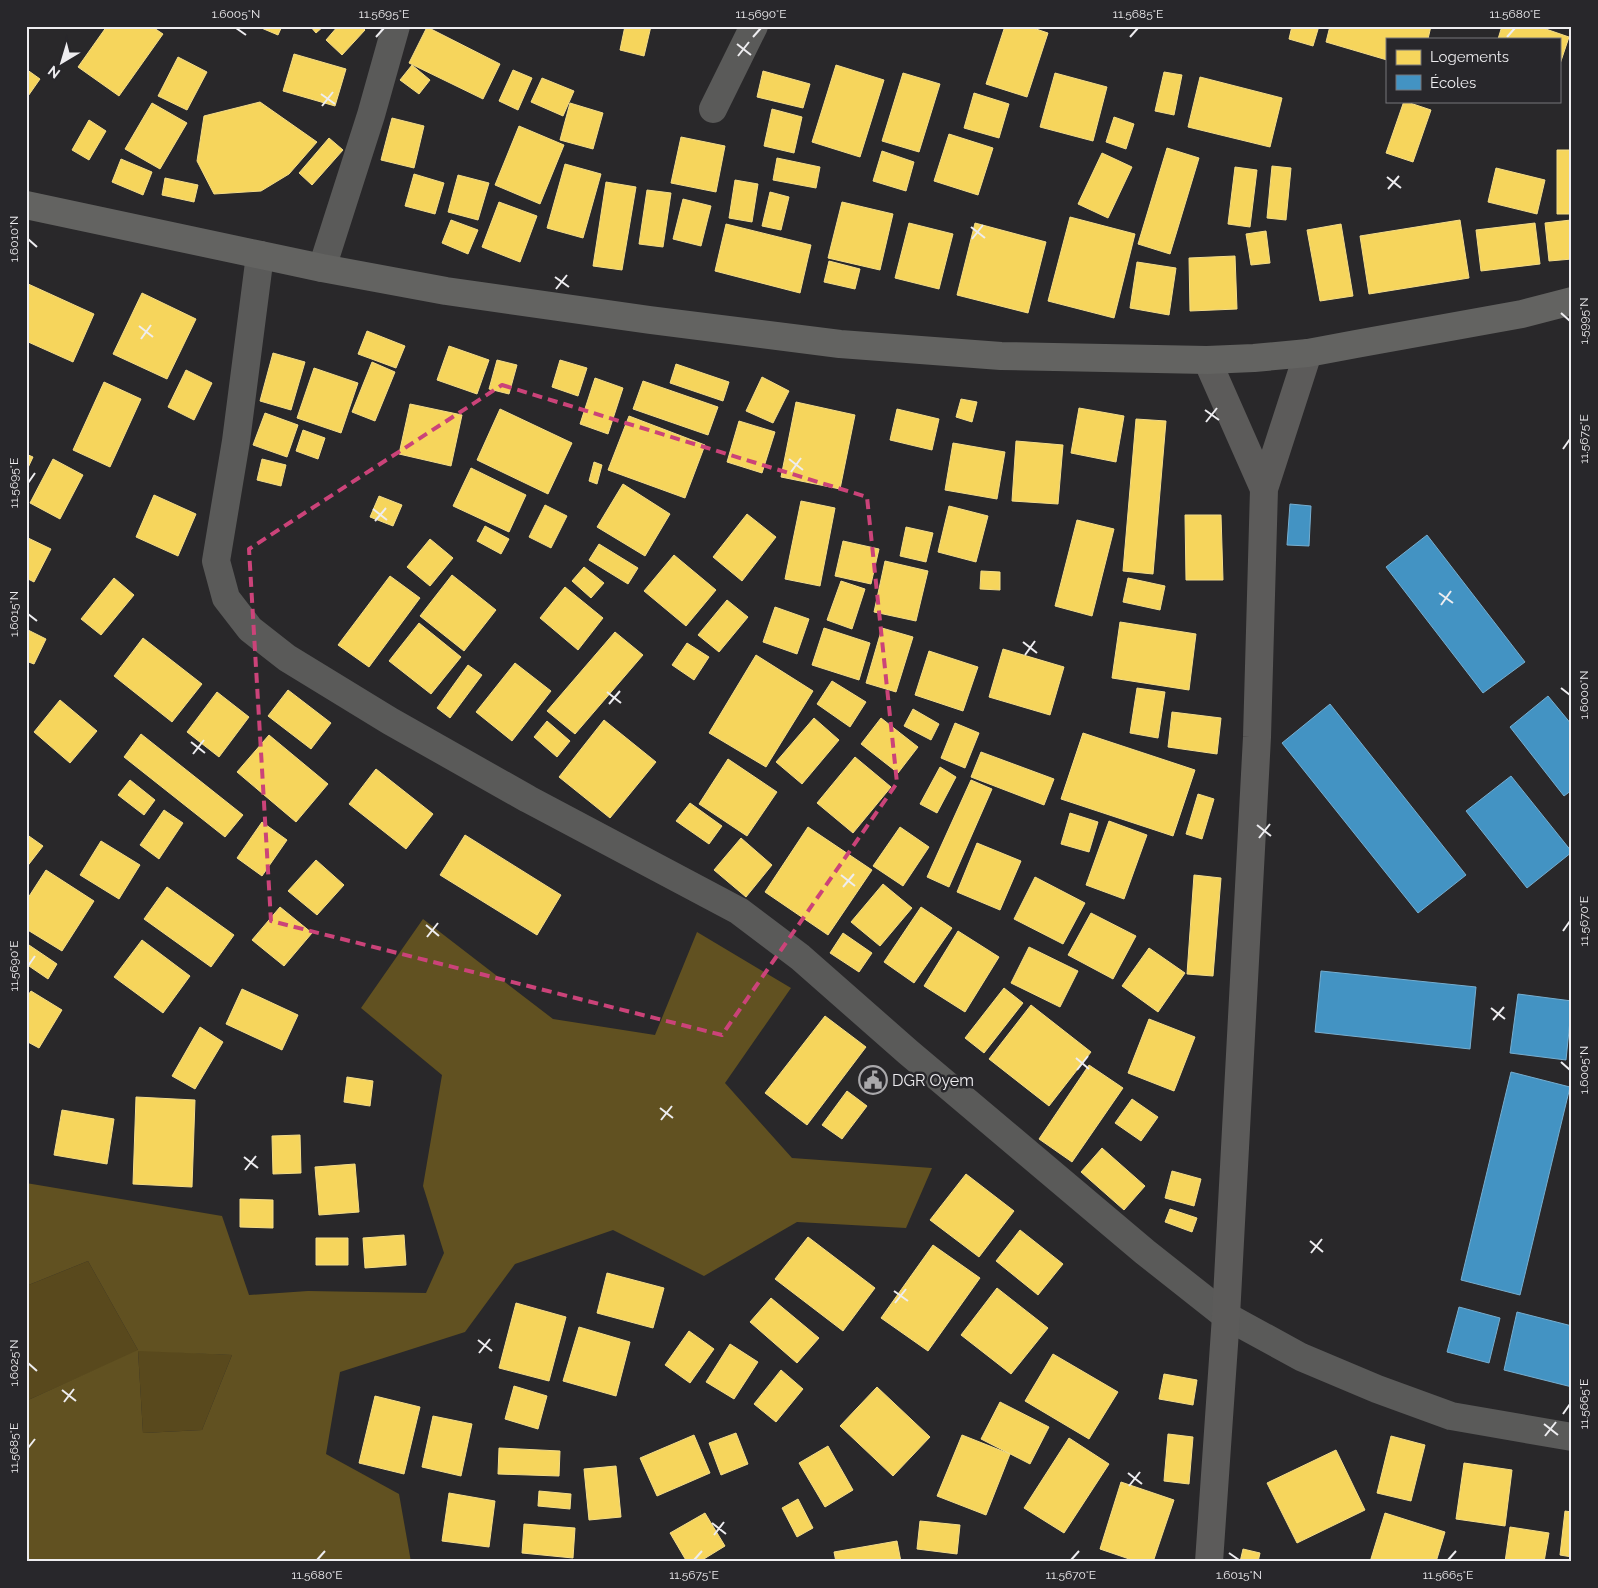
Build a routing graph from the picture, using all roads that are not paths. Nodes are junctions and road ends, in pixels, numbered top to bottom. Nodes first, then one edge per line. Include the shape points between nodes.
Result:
1 (396, 26) edge
2 (754, 26) edge
3 (713, 109) dead end
4 (26, 205) edge
5 (260, 255) junction
6 (322, 268) junction
7 (1572, 302) edge
8 (1308, 352) junction
9 (1208, 360) junction
10 (1264, 489) junction
11 (1226, 1316) junction
12 (1572, 1437) edge
13 (1208, 1562) edge

1 - 6 street
2 - 3 street
4 - 5 main road
5 - 6 main road
5 - 11 street via 236,441 216,561 226,598 250,629 287,658 390,720 740,911 800,957 1145,1252
6 - 9 main road via 456,292 840,344 1001,356
7 - 8 main road
8 - 9 main road
8 - 10 street
9 - 10 street
10 - 11 street via 1257,738
11 - 12 street via 1301,1357 1451,1416
11 - 13 street

